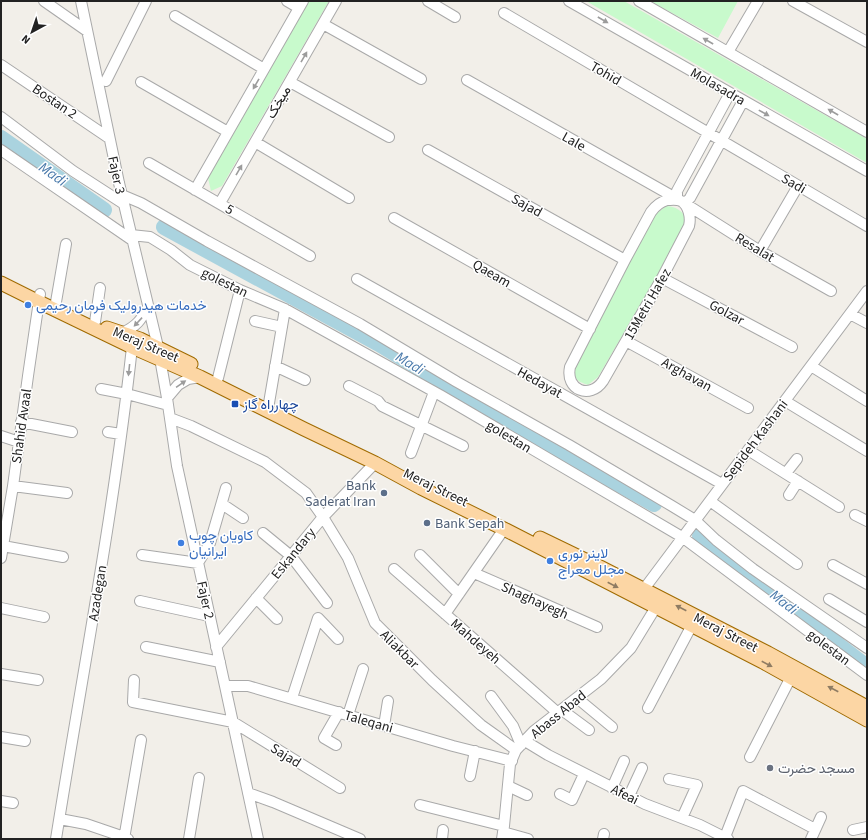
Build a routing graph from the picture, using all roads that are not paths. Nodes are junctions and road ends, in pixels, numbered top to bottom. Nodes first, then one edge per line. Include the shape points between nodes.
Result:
1 (44, 1) edge
2 (81, 1) edge
3 (146, 1) edge
4 (287, 1) edge
5 (336, 1) edge
6 (428, 1) edge
7 (569, 1) edge
8 (639, 1) edge
9 (758, 1) edge
10 (793, 1) edge
11 (301, 4) edge
12 (504, 14) dead end
13 (175, 16) dead end
14 (455, 17) dead end
15 (323, 24) junction
16 (87, 31) junction
17 (867, 42) edge
18 (728, 52) junction
19 (1, 65) edge
20 (264, 69) junction
21 (421, 78) dead end
22 (467, 80) dead end
23 (106, 81) dead end
24 (141, 82) dead end
25 (290, 82) junction
26 (730, 93) junction
27 (743, 101) junction
28 (1, 117) edge
29 (866, 130) edge
30 (228, 132) junction
31 (708, 133) junction
32 (389, 137) dead end
33 (109, 138) junction
34 (721, 141) junction
35 (255, 142) junction
36 (1, 150) edge
37 (428, 150) dead end
38 (695, 158) junction
39 (149, 163) dead end
40 (708, 165) junction
41 (867, 171) edge
42 (798, 186) junction
43 (195, 190) junction
44 (350, 198) dead end
45 (123, 200) junction
46 (685, 200) junction
47 (220, 203) junction
48 (394, 218) dead end
49 (867, 226) edge
50 (132, 238) junction
51 (66, 244) dead end
52 (760, 251) junction
53 (310, 256) dead end
54 (625, 260) junction
55 (1, 276) edge
56 (662, 278) junction
57 (357, 279) dead end
58 (1, 283) edge
59 (100, 288) dead end
60 (240, 290) junction
61 (831, 291) dead end
62 (867, 291) edge
63 (39, 298) junction
64 (56, 302) junction
65 (148, 307) junction
66 (285, 309) junction
67 (850, 314) junction
68 (255, 320) dead end
69 (95, 322) junction
70 (867, 323) edge
71 (282, 327) junction
72 (590, 329) junction
73 (122, 332) junction
74 (626, 341) junction
75 (132, 347) junction
76 (792, 347) dead end
77 (158, 353) junction
78 (275, 366) junction
79 (811, 366) junction
80 (200, 377) junction
81 (218, 378) junction
82 (305, 380) dead end
83 (349, 386) dead end
84 (101, 389) dead end
85 (580, 390) junction
86 (434, 392) junction
87 (127, 394) junction
88 (167, 401) junction
89 (574, 401) junction
90 (785, 401) junction
91 (867, 401) edge
92 (269, 403) junction
93 (748, 408) dead end
94 (170, 418) junction
95 (21, 422) junction
96 (422, 425) junction
97 (72, 432) dead end
98 (108, 432) dead end
99 (121, 434) junction
100 (1, 436) edge
101 (19, 442) junction
102 (463, 446) dead end
103 (748, 450) junction
104 (867, 451) edge
105 (411, 453) dead end
106 (797, 459) dead end
107 (375, 463) junction
108 (786, 473) junction
109 (798, 481) junction
110 (722, 484) junction
111 (423, 485) junction
112 (13, 486) junction
113 (226, 488) dead end
114 (67, 493) dead end
115 (788, 495) dead end
116 (710, 501) junction
117 (222, 504) junction
118 (5, 505) edge
119 (839, 506) dead end
120 (855, 515) dead end
121 (323, 517) junction
122 (244, 518) dead end
123 (695, 520) junction
124 (867, 522) edge
125 (504, 529) junction
126 (263, 533) dead end
127 (682, 538) junction
128 (3, 546) junction
129 (420, 555) dead end
130 (142, 556) dead end
131 (290, 556) junction
132 (63, 557) dead end
133 (1, 558) edge
134 (198, 563) junction
135 (797, 564) dead end
136 (833, 564) dead end
137 (394, 569) dead end
138 (474, 573) junction
139 (867, 584) edge
140 (644, 590) junction
141 (459, 594) junction
142 (256, 598) junction
143 (829, 599) dead end
144 (140, 601) dead end
145 (327, 603) dead end
146 (656, 607) junction
147 (1, 608) edge
148 (445, 614) junction
149 (209, 616) junction
150 (44, 617) dead end
151 (277, 619) dead end
152 (867, 622) edge
153 (692, 625) junction
154 (596, 627) dead end
155 (338, 639) dead end
156 (146, 647) dead end
157 (216, 647) junction
158 (867, 648) edge
159 (220, 662) junction
160 (363, 669) dead end
161 (1, 674) edge
162 (867, 675) edge
163 (791, 677) junction
164 (38, 680) dead end
165 (134, 680) dead end
166 (225, 686) junction
167 (491, 696) dead end
168 (292, 698) junction
169 (577, 698) junction
170 (388, 701) dead end
171 (866, 706) edge
172 (648, 708) dead end
173 (560, 711) junction
174 (344, 714) junction
175 (867, 720) edge
176 (233, 722) junction
177 (384, 726) junction
178 (612, 727) dead end
179 (590, 730) dead end
180 (1, 737) edge
181 (141, 740) dead end
182 (25, 741) dead end
183 (336, 745) dead end
184 (521, 745) junction
185 (475, 751) junction
186 (750, 757) dead end
187 (512, 761) junction
188 (624, 761) dead end
189 (642, 768) dead end
190 (584, 774) junction
191 (470, 776) dead end
192 (200, 778) dead end
193 (669, 780) dead end
194 (508, 786) junction
195 (340, 788) dead end
196 (612, 788) junction
197 (248, 793) junction
198 (560, 794) dead end
199 (527, 795) dead end
200 (629, 796) junction
201 (1, 801) edge
202 (13, 803) dead end
203 (420, 805) dead end
204 (821, 817) dead end
205 (682, 818) junction
206 (60, 819) junction
207 (867, 827) edge
208 (815, 829) junction
209 (853, 830) dead end
210 (503, 832) edge
211 (125, 838) edge
212 (726, 838) edge
213 (56, 839) edge
214 (189, 839) edge
215 (258, 839) edge
216 (360, 839) edge
217 (528, 839) edge
218 (811, 839) edge

1 - 16 street
2 - 16 street, Fajer 3
3 - 23 street
4 - 11 street
5 - 15 street, میخک
6 - 14 street
7 -> 26 street, Molasadra
18 -> 8 street
9 - 18 street
10 - 17 street
11 - 20 street, میخک
12 - 31 street, Tohid
13 - 20 street
15 - 21 street
25 -> 15 street, میخک
16 - 33 street, Fajer 3
29 -> 18 street
19 - 33 street, Bostan 2
20 -> 30 street, میخک
22 - 46 street, Lale
24 - 30 street
25 - 32 street
25 - 35 street, میخک
26 - 27 street, Molasadra
26 - 31 street
27 - 34 street
27 -> 41 street, Molasadra
28 - 45 street via 73,171
30 - 43 street, میخک
31 - 34 street, Tohid
31 - 38 street
33 - 45 street, Fajer 3
34 - 40 street
34 - 42 street, Sadi
35 - 44 street
47 -> 35 street, میخک
36 - 50 street
37 - 54 street, Sajad
38 - 40 street
38 - 46 street via 677,191 677,198
39 - 43 street, 5
40 - 46 street
42 - 49 street, Sadi
42 - 52 street
43 - 47 street, 5
45 - 50 street, Fajer 3
45 - 123 street via 141,204 360,324
46 - 52 street, Resalat
46 - 54 street via 667,200 655,206
46 - 56 street, 15Metri Hafez via 690,226
47 - 53 street, 5
48 - 72 street, Qaeam
50 - 60 street, golestan via 150,237 190,265
50 - 65 street, Fajer 3
51 - 64 street
52 - 61 street, Resalat
54 - 72 street
55 - 63 main road, Meraj Street
56 - 74 street, 15Metri Hafez
56 - 76 street, Golzar
57 - 89 street, Hedayat
58 - 63 main road
59 - 69 street
60 - 66 street, golestan
60 - 81 street
62 - 67 street, Sepideh Kashani
63 - 64 main road, Meraj Street
63 - 75 main road, Meraj Street
63 - 95 street, Shahid Avaal
64 - 69 main road, Meraj Street
65 -> 73 street via 139,323
65 - 77 street, Fajer 3
66 - 71 street
66 - 86 street, golestan
67 - 70 street
67 - 79 street, Sepideh Kashani
68 - 71 street
69 - 73 main road, Meraj Street
71 - 78 street
72 - 85 street via 569,372 572,383
73 - 77 main road, Meraj Street via 140,339
74 - 85 street, 15Metri Hafez via 600,385 591,390
74 - 93 street, Arghavan
75 - 77 main road, Meraj Street
75 -> 87 street, Azadegan
77 - 80 main road, Meraj Street
77 - 81 main road, Meraj Street
77 - 88 street, Fajer 2
78 - 82 street
78 - 92 street
79 - 90 street, Sepideh Kashani
79 - 91 street
88 -> 80 street via 178,385 188,379
80 - 107 main road, Meraj Street
81 - 92 main road, Meraj Street
83 - 96 street via 378,401 382,406
84 - 87 street
85 - 89 street
86 - 96 street
86 - 127 street, golestan
87 - 88 street
87 - 99 street, Azadegan
88 - 94 street, Fajer 2
89 - 110 street, Hedayat
90 - 103 street, Sepideh Kashani
90 - 104 street
92 - 111 main road, Meraj Street
94 - 121 street, Aliakbar via 264,462 306,493
94 - 134 street, Fajer 2 via 177,466
95 - 97 street
95 - 101 street, Shahid Avaal
96 - 102 street
96 - 105 street
98 - 99 street
99 - 206 street, Azadegan
100 - 101 street
101 - 112 street, Shahid Avaal
103 - 108 street
103 - 110 street, Sepideh Kashani
106 - 108 street
107 - 111 main road, Meraj Street
107 - 121 street, Eskandary
108 - 109 street
109 - 115 street
109 - 119 street
110 - 116 street, Sepideh Kashani
111 - 125 main road, Meraj Street
111 - 140 main road, Meraj Street
112 - 114 street
112 - 118 street, Shahid Avaal
113 - 117 street
116 - 123 street, Sepideh Kashani
116 - 135 street
117 - 122 street
117 - 134 street via 210,544
118 - 128 street, Shahid Avaal
120 - 124 street
121 - 131 street, Eskandary
121 - 184 street, Aliakbar via 348,558 375,623 481,725
123 - 127 street, Sepideh Kashani
123 - 158 street via 753,569
125 - 138 street
125 -> 146 main road, Meraj Street
126 - 131 street
127 - 140 street, Sepideh Kashani
127 - 162 street, golestan
128 - 132 street
128 - 133 street, Shahid Avaal
129 - 141 street
130 - 134 street
131 - 142 street, Eskandary
131 - 145 street
134 - 149 street, Fajer 2
136 - 139 street
137 - 148 street, Mahdeyeh
138 - 141 street
138 - 154 street, Shaghayegh
171 -> 140 main road, Meraj Street
141 - 148 street
142 - 151 street
142 - 157 street, Eskandary
143 - 152 street
144 - 149 street
146 - 153 main road, Meraj Street
146 - 169 street, Abass Abad via 631,648 601,679
147 - 150 street
148 - 173 street, Mahdeyeh
149 - 157 street, Fajer 2
153 -> 163 main road, Meraj Street
153 - 172 street
155 - 168 street via 318,618
156 - 159 street
157 - 159 street, Fajer 2
159 - 166 street, Fajer 2
160 - 174 street
161 - 164 street
163 - 175 main road, Meraj Street
163 - 186 street
165 - 176 street via 133,702
166 - 168 street, Taleqani via 248,686
166 - 176 street, Fajer 2
167 - 184 street via 513,726
168 - 174 street, Taleqani
169 - 173 street, Abass Abad
169 - 178 street
170 - 177 street
173 - 179 street
173 - 184 street, Abass Abad via 534,731
174 - 177 street, Taleqani
174 - 183 street via 324,738
176 - 195 street, Sajad
176 - 197 street, Fajer 2
177 - 185 street, Taleqani
180 - 182 street
181 - 211 street
184 - 187 street, Abass Abad
184 - 190 street, Afeai via 548,755
185 - 187 street, Taleqani
185 - 191 street
187 - 194 street, Abass Abad
188 - 196 street
189 - 200 street
190 - 196 street, Afeai
190 - 198 street via 572,800
192 - 214 street
193 - 205 street via 697,785
194 - 199 street
194 - 210 street, Abass Abad
196 - 200 street, Afeai
197 - 215 street, Fajer 2
197 - 216 street
200 - 205 street, Afeai
201 - 202 street
203 - 210 street
204 - 208 street
205 - 212 street, Afeai
206 - 211 street via 86,824
206 - 213 street, Azadegan
207 - 209 street
208 - 212 street via 743,792
208 - 218 street
210 - 217 street

